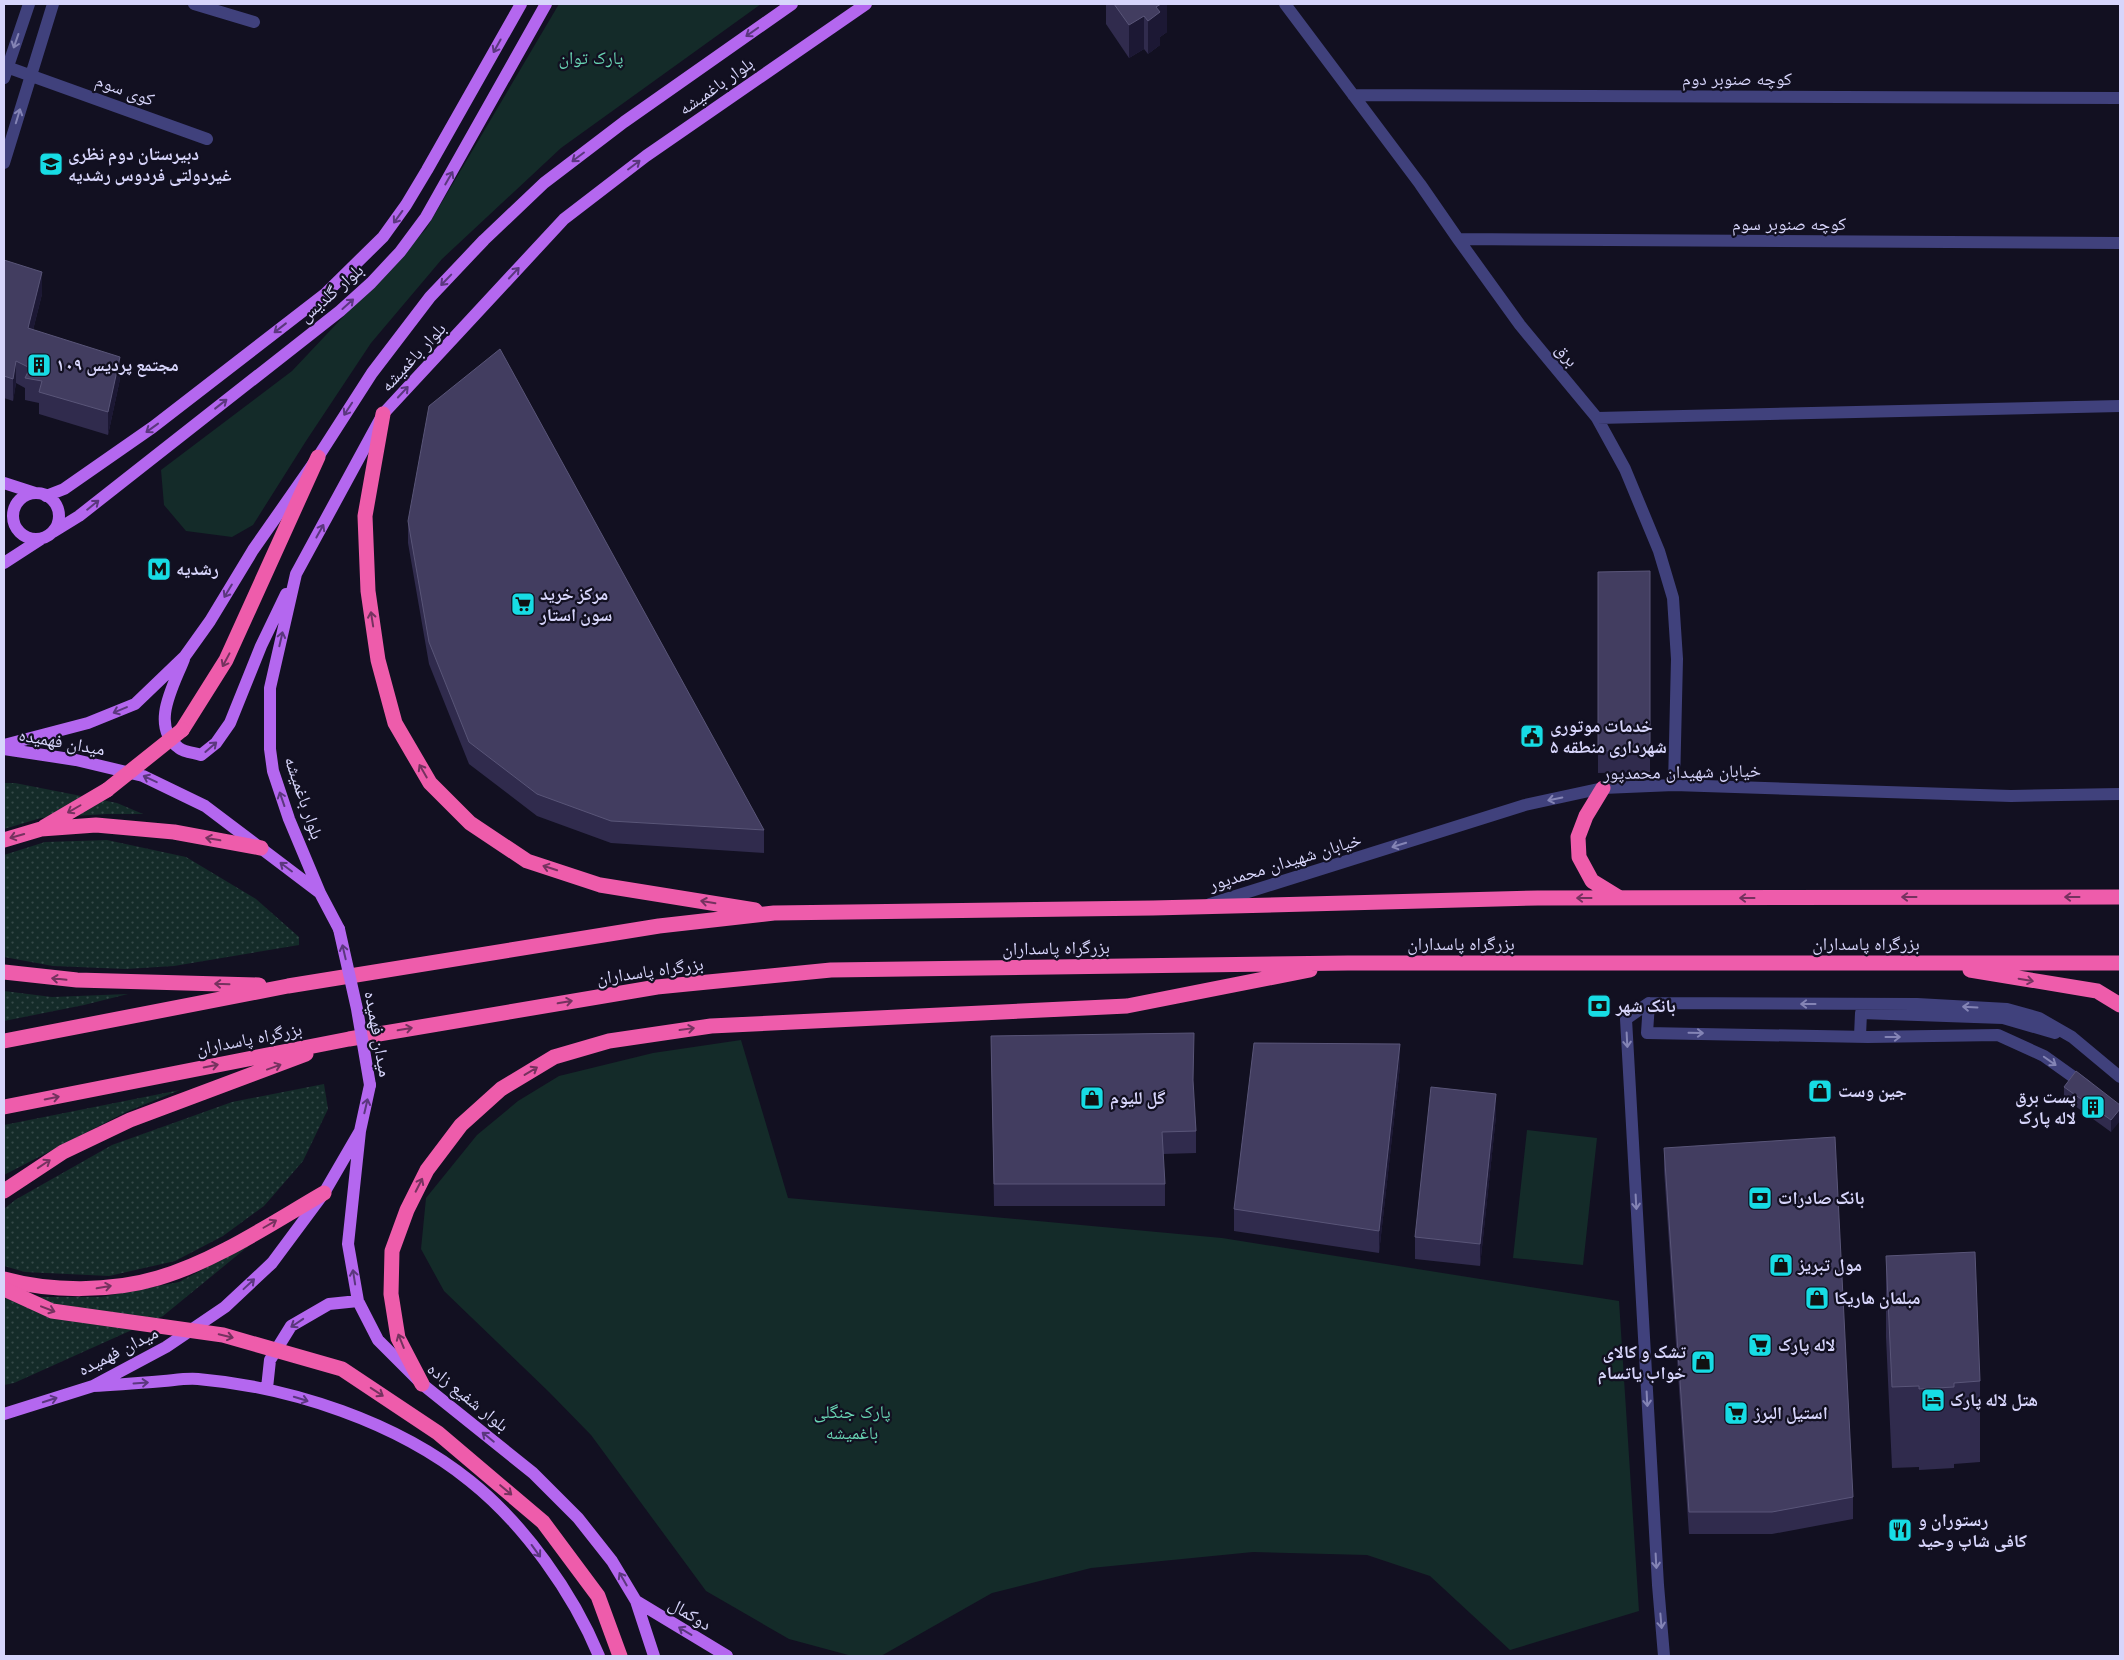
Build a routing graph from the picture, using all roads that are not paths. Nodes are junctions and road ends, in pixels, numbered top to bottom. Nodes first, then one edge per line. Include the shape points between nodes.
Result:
1 (29, 4) edge
2 (53, 4) edge
3 (194, 4) edge
4 (521, 4) edge
5 (546, 4) edge
6 (792, 4) edge
7 (866, 4) edge
8 (1285, 4) edge
9 (254, 22) dead end
10 (5, 71) edge
11 (30, 75) junction
12 (1353, 95) junction
13 (2120, 98) edge
14 (208, 139) dead end
15 (4, 163) edge
16 (1458, 240) junction
17 (2120, 243) edge
18 (2120, 406) edge
19 (384, 414) junction
20 (1597, 418) junction
21 (318, 456) junction
22 (4, 483) edge
23 (41, 494) junction
24 (9, 512) edge
25 (53, 532) junction
26 (41, 539) junction
27 (4, 563) edge
28 (296, 574) junction
29 (185, 656) junction
30 (4, 747) edge
31 (1674, 785) junction
32 (1603, 788) junction
33 (2120, 794) edge
34 (41, 829) junction
35 (4, 840) edge
36 (261, 848) junction
37 (320, 893) junction
38 (2120, 897) edge
39 (1619, 898) junction
40 (1201, 906) junction
41 (774, 913) junction
42 (1348, 963) junction
43 (1927, 963) junction
44 (2120, 963) edge
45 (4, 972) edge
46 (288, 986) junction
47 (1649, 1003) junction
48 (2120, 1005) edge
49 (1860, 1036) junction
50 (2072, 1037) junction
51 (349, 1039) junction
52 (4, 1041) edge
53 (2120, 1077) edge
54 (2094, 1093) edge
55 (4, 1107) edge
56 (360, 1131) junction
57 (4, 1191) edge
58 (324, 1193) junction
59 (4, 1279) edge
60 (4, 1289) edge
61 (358, 1301) junction
62 (422, 1384) junction
63 (92, 1386) junction
64 (266, 1388) junction
65 (4, 1414) edge
66 (636, 1601) junction
67 (599, 1656) edge
68 (620, 1656) edge
69 (654, 1656) edge
70 (727, 1656) edge
71 (1664, 1656) edge

1 -> 10 street
2 - 11 street
3 - 9 street
4 -> 23 main road, بلوار گلدیس via 427,170 383,238 325,294 153,428 64,489
25 -> 5 main road, بلوار گلدیس via 79,516 340,311 400,252 426,218
6 -> 21 main road, بلوار باغمیشه via 624,122 544,184 484,240 430,297 372,373
19 -> 7 main road, بلوار باغمیشه via 564,219 646,156
8 - 12 street, برق
10 - 11 street, کوی سوم
11 - 14 street, کوی سوم
15 -> 11 street
12 - 13 street, کوچه صنوبر دوم
12 - 16 street, برق
16 - 17 street, کوچه صنوبر سوم
16 - 20 street, برق via 1520,324
18 - 20 street
28 -> 19 main road, بلوار باغمیشه
41 -> 19 highway via 600,885 527,861 470,823 430,783 395,723 378,660 368,591 365,516
20 - 31 street, برق via 1625,469 1659,551 1673,598 1677,660
21 -> 29 main road, بلوار باغمیشه
21 -> 34 highway, bridge via 226,660 182,730 107,790
22 - 23 main road
23 - 24 main road via 23,497
23 - 25 main road via 58,509 59,522
24 - 26 main road via 21,533
25 - 26 main road
26 - 27 main road
29 -> 28 main road via 165,709 166,732 179,748 201,755 216,743 230,723 261,646
37 -> 28 main road, بلوار باغمیشه via 273,771 270,749 270,688
29 -> 30 main road via 135,704 88,724
36 -> 30 main road, میدان فهمیده via 205,806 143,776
31 - 32 street, خیابان شهیدان محمدپور
31 - 33 street, خیابان شهیدان محمدپور via 2011,796
32 - 39 highway via 1586,816 1578,838 1579,856 1592,881
32 -> 40 street, خیابان شهیدان محمدپور via 1525,805
34 -> 35 highway
36 -> 34 highway via 174,832 96,825
37 -> 36 main road, میدان فهمیده
56 -> 37 main road, میدان فهمیده, bridge via 370,1085 339,930
38 -> 39 highway
39 -> 40 highway
40 - 41 highway
41 - 46 highway via 659,926
42 - 43 highway, بزرگراه پاسداران
51 -> 42 highway, بزرگراه پاسداران via 657,987 831,970
62 -> 42 highway via 398,1338 391,1294 392,1251 406,1210 427,1170 462,1125 500,1089 554,1057 609,1041 711,1026 1127,1006
43 - 44 highway, بزرگراه پاسداران
43 -> 48 highway via 2097,991
46 -> 45 highway via 77,980
46 - 52 highway
47 -> 49 street via 1647,1032
50 -> 47 street via 2039,1018 2007,1009 1917,1004
47 -> 71 street via 1626,1019
49 - 50 street via 1861,1013 2003,1018
49 -> 54 street via 1998,1035 2044,1056
50 - 53 street
55 -> 51 highway, بزرگراه پاسداران
57 -> 51 highway via 64,1152 130,1120
56 - 58 main road, میدان فهمیده
61 -> 56 main road, بلوار شفیع زاده via 348,1244
59 -> 58 highway via 28,1285 95,1289 158,1278 219,1253
63 -> 58 main road, میدان فهمیده via 166,1347 225,1307 272,1262
60 -> 68 highway, bridge via 52,1311 223,1335 342,1370 438,1433 543,1522 598,1596
61 - 62 main road, بلوار شفیع زاده via 378,1340
61 -> 64 main road via 329,1304 291,1326 270,1360
66 -> 62 main road, بلوار شفیع زاده via 612,1560 572,1512 533,1473
63 -> 64 main road via 196,1379
65 -> 63 main road, میدان فهمیده
64 -> 67 main road via 346,1412 408,1440 470,1481 518,1526 566,1592
66 - 69 main road, بلوار شفیع زاده
70 -> 66 main road, دوکمال

